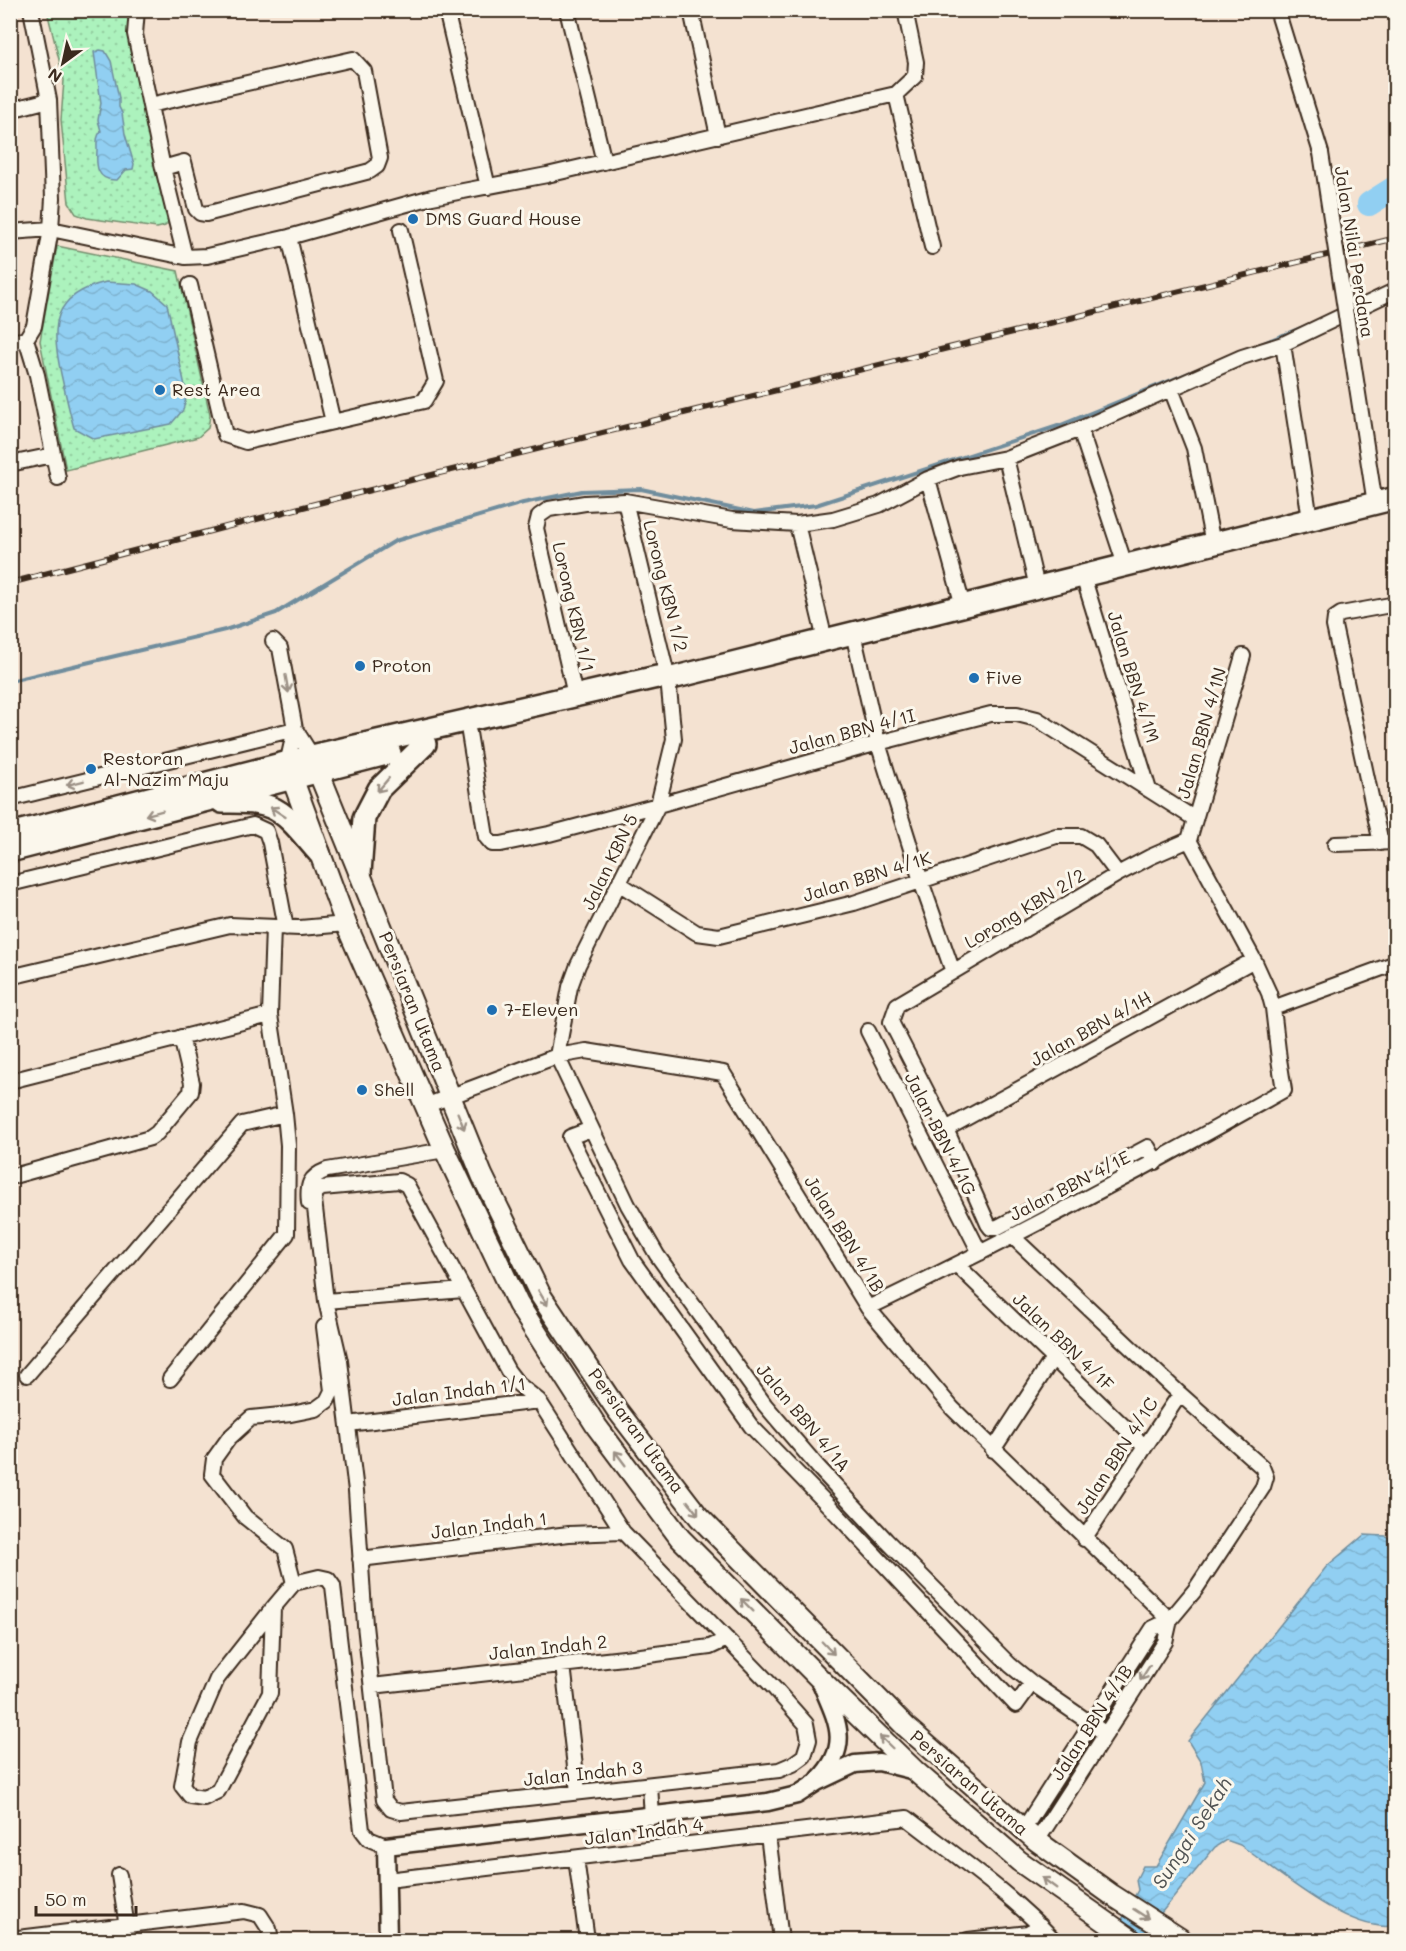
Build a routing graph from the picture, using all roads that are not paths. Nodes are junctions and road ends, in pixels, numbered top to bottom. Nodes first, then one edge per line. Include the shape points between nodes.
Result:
1 (31, 10) edge
2 (136, 10) edge
3 (446, 10) edge
4 (567, 10) edge
5 (690, 10) edge
6 (905, 10) edge
7 (1277, 10) edge
8 (896, 94) junction
9 (49, 100) junction
10 (150, 105) junction
11 (10, 110) edge
12 (718, 136) junction
13 (604, 162) junction
14 (163, 168) junction
15 (488, 187) junction
16 (51, 229) junction
17 (401, 230) dead end
18 (10, 232) edge
19 (288, 237) junction
20 (932, 247) dead end
21 (185, 257) junction
22 (190, 285) dead end
23 (1395, 290) edge
24 (26, 339) junction
25 (10, 342) edge
26 (1283, 344) junction
27 (1171, 389) junction
28 (333, 422) junction
29 (1080, 429) junction
30 (53, 455) junction
31 (1006, 458) junction
32 (10, 464) edge
33 (58, 478) dead end
34 (928, 479) junction
35 (1395, 498) edge
36 (626, 501) junction
37 (1374, 504) junction
38 (1310, 519) junction
39 (797, 524) junction
40 (1213, 544) junction
41 (1125, 565) junction
42 (1083, 576) junction
43 (1037, 587) junction
44 (1395, 604) edge
45 (963, 606) junction
46 (853, 633) junction
47 (825, 640) junction
48 (273, 641) dead end
49 (1243, 656) dead end
50 (668, 679) junction
51 (575, 695) junction
52 (295, 729) junction
53 (469, 733) junction
54 (878, 743) junction
55 (424, 744) junction
56 (315, 764) junction
57 (290, 770) junction
58 (1149, 789) junction
59 (10, 799) edge
60 (197, 802) junction
61 (658, 805) junction
62 (1195, 819) junction
63 (10, 834) edge
64 (1189, 840) junction
65 (1395, 842) edge
66 (1381, 843) junction
67 (1335, 844) dead end
68 (10, 851) edge
69 (319, 853) junction
70 (360, 873) junction
71 (1118, 874) junction
72 (921, 881) junction
73 (10, 884) edge
74 (620, 884) junction
75 (346, 924) junction
76 (279, 927) junction
77 (1254, 960) junction
78 (1395, 963) edge
79 (954, 972) junction
80 (10, 977) edge
81 (1273, 1008) junction
82 (270, 1015) junction
83 (868, 1031) dead end
84 (181, 1038) junction
85 (557, 1056) junction
86 (10, 1081) edge
87 (450, 1096) junction
88 (425, 1106) junction
89 (285, 1114) junction
90 (591, 1129) junction
91 (946, 1129) junction
92 (445, 1150) junction
93 (1156, 1162) junction
94 (10, 1177) edge
95 (1012, 1236) junction
96 (980, 1253) junction
97 (957, 1265) junction
98 (464, 1290) junction
99 (688, 1299) junction
100 (326, 1300) junction
101 (868, 1308) junction
102 (669, 1313) junction
103 (1053, 1358) junction
104 (27, 1375) dead end
105 (170, 1379) dead end
106 (1180, 1394) junction
107 (539, 1401) junction
108 (348, 1424) junction
109 (1144, 1446) junction
110 (993, 1450) junction
111 (623, 1532) junction
112 (1084, 1539) junction
113 (360, 1559) junction
114 (294, 1583) junction
115 (273, 1608) junction
116 (1170, 1620) junction
117 (727, 1639) junction
118 (563, 1665) junction
119 (820, 1679) junction
120 (1032, 1683) junction
121 (372, 1686) junction
122 (1090, 1724) junction
123 (1106, 1734) junction
124 (779, 1770) joint
125 (915, 1772) junction
126 (817, 1782) junction
127 (650, 1785) junction
128 (578, 1792) junction
129 (652, 1817) junction
130 (768, 1835) junction
131 (1030, 1836) junction
132 (386, 1846) junction
133 (576, 1858) junction
134 (119, 1875) dead end
135 (387, 1880) junction
136 (127, 1925) junction
137 (1040, 1925) junction
138 (1176, 1937) edge
139 (10, 1939) edge
140 (129, 1941) edge
141 (271, 1941) edge
142 (388, 1941) edge
143 (587, 1941) edge
144 (781, 1941) edge
145 (968, 1941) edge
146 (1054, 1941) edge
147 (1132, 1941) edge

1 - 9 street
2 - 10 street via 135,34
3 - 15 street
4 - 13 street
5 - 12 street
6 - 8 street via 915,75
7 - 37 street, Jalan Nilai Perdana, bridge via 1321,153
8 - 12 street
8 - 20 street
9 - 11 street
9 - 16 street
10 - 14 street
10 - 14 street via 353,59 364,71 380,158 378,166 370,171 206,214 196,209 184,162
12 - 13 street
13 - 15 street
14 - 21 street
15 - 19 street via 432,197
16 - 18 street
16 - 21 street
16 - 24 street via 34,326
17 - 28 street via 436,381 424,401
19 - 21 street via 207,256
19 - 28 street
22 - 28 street via 225,435 246,442
23 - 26 street
24 - 25 street
24 - 30 street
26 - 27 street via 1242,357
26 - 38 street
27 - 29 street
27 - 40 street via 1194,448
29 - 31 street
29 - 41 street
30 - 32 street
30 - 33 street
31 - 34 street via 960,467
31 - 43 street
34 - 39 street via 879,505 833,519
34 - 45 street
35 - 37 main road
36 - 39 street via 732,520
36 - 50 street, Lorong KBN 1/2
36 - 51 street, Lorong KBN 1/1 via 549,509 539,516 536,528
37 - 38 main road
38 - 40 main road
39 - 47 street
40 - 41 main road
41 - 42 main road
42 - 43 main road
42 - 58 street, Jalan BBN 4/1M
43 - 45 main road
44 - 66 street via 1341,614 1335,618 1334,626
45 - 46 main road
46 - 47 main road
46 - 54 street
47 - 50 main road
48 -> 52 street via 280,648
49 - 62 street, Jalan BBN 4/1N
50 - 51 main road via 657,677
50 - 53 main road via 660,686
50 - 61 street, Jalan KBN 5 via 674,739
51 - 56 main road
52 - 56 street
52 - 57 street
52 -> 59 street
53 - 55 main road
53 - 61 street, Jalan BBN 4/1I via 486,837 492,844 549,834
54 - 58 street, Jalan BBN 4/1I via 991,714 1017,714 1037,719
54 - 61 street, Jalan BBN 4/1I
54 - 72 street
55 - 56 main road
55 -> 70 main road via 379,789 364,818
56 - 57 main road
56 - 70 main road, Persiaran Utama
57 - 60 main road
57 - 63 main road
57 - 69 main road, Persiaran Utama
58 - 62 street, Jalan BBN 4/1I
60 -> 68 main road
69 -> 60 main road via 288,819 270,807 249,802
61 - 74 street, Jalan KBN 5
62 - 64 street
64 - 71 street, Lorong KBN 2/2
64 - 77 street
65 - 66 street
66 - 67 street
69 - 75 main road, Persiaran Utama
70 - 87 main road, Persiaran Utama
71 - 72 street, Jalan BBN 4/1K via 1096,845 1081,836 1056,836
71 - 79 street, Lorong KBN 2/2
72 - 74 street, Jalan BBN 4/1K via 854,903 719,936 697,933
72 - 79 street
73 - 76 street via 253,825 266,831 270,843
74 - 85 street, Jalan KBN 5 via 574,976
75 - 76 street
75 - 88 main road, Persiaran Utama
76 - 80 street via 230,924
76 - 82 street
77 - 81 street
77 - 91 street, Jalan BBN 4/1H
78 - 81 street
79 - 91 street, Lorong KBN 2/2 via 897,1005 891,1022
81 - 93 street, Jalan BBN 4/1E via 1284,1090
82 - 84 street
82 - 89 street
83 - 96 street, Jalan BBN 4/1G
84 - 86 street
84 - 94 street via 191,1092 157,1133
85 - 87 street, Jalan BBN 4/1B
85 - 90 street, Jalan BBN 4/1A
85 - 101 street, Jalan BBN 4/1B via 586,1050 723,1073
87 - 88 street, Jalan BBN 4/1B
87 -> 131 main road, Persiaran Utama via 482,1175 541,1296 616,1410 699,1517 906,1727
88 - 92 main road, Persiaran Utama
89 - 104 street via 242,1124
89 - 105 street via 287,1234
90 - 99 street, Jalan BBN 4/1A via 628,1205
90 - 102 street via 570,1137 632,1260
91 - 93 street via 991,1228 1148,1147
92 - 114 street via 327,1170 315,1174 310,1182 308,1193 332,1392 316,1409 251,1418 214,1459 212,1474 245,1517 285,1548
119 -> 92 main road, Persiaran Utama via 680,1538 597,1427 518,1304
93 - 95 street, Jalan BBN 4/1E
95 - 96 street, Jalan BBN 4/1E
95 - 106 street
96 - 97 street, Jalan BBN 4/1E
97 - 101 street, Jalan BBN 4/1E
97 - 103 street, Jalan BBN 4/1F
98 - 100 street
98 - 100 street via 407,1185 399,1181 322,1188 316,1192
98 - 107 street via 508,1371
99 - 102 street
99 - 120 street, Jalan BBN 4/1A via 765,1405 818,1467 894,1548
100 - 108 street via 340,1361
101 - 110 street, Jalan BBN 4/1B via 952,1408
102 - 120 street via 751,1426 1016,1705
103 - 109 street, Jalan BBN 4/1F
103 - 110 street
106 - 109 street, Jalan BBN 4/1C
106 - 116 street, Jalan BBN 4/1B via 1262,1467 1266,1477 1201,1582
107 - 108 street, Jalan Indah 1/1
107 - 111 street, Jalan Indah 1/1
108 - 113 street
109 - 112 street, Jalan BBN 4/1C
110 - 112 street, Jalan BBN 4/1B
111 - 113 street, Jalan Indah 1 via 569,1534
111 - 117 street, Jalan Indah 1/1
112 - 116 street, Jalan BBN 4/1B
113 - 121 street
114 - 115 street
114 - 132 street via 319,1577 328,1579 333,1586 362,1830 369,1839
115 - 115 street via 270,1693 218,1791 204,1798 190,1796 182,1786 190,1742 213,1687
116 - 122 street, Jalan BBN 4/1B via 1154,1628
116 -> 123 street, Jalan BBN 4/1B via 1165,1642
117 - 118 street, Jalan Indah 2 via 710,1647
117 - 124 street, Jalan Indah 1/1 via 806,1724 809,1740 804,1756
118 - 121 street, Jalan Indah 2
118 - 128 street
125 -> 119 main road, Persiaran Utama
119 - 126 street via 839,1734 838,1754
120 - 122 street, Jalan BBN 4/1A
121 - 128 street, Jalan Indah 3 via 384,1800 391,1809 401,1812
122 - 123 street, Jalan BBN 4/1A
122 - 131 street, Jalan BBN 4/1B
123 - 131 street, Jalan BBN 4/1B
124 - 127 street, Jalan Indah 3
125 - 126 street via 879,1762 855,1764
147 -> 125 main road, Persiaran Utama via 1018,1861
126 - 129 street via 797,1795 768,1802
127 - 128 street, Jalan Indah 3
127 - 129 street
129 - 132 street
130 - 133 street, Jalan Indah 4
130 - 137 street, Jalan Indah 4 via 906,1818
130 - 144 street
131 -> 138 main road, Persiaran Utama
132 - 135 street
133 - 135 street, Jalan Indah 4
133 - 143 street
134 - 136 street
135 - 142 street
136 - 139 street
136 - 140 street
136 - 141 street via 244,1911 260,1914
137 - 145 street via 1028,1933
137 - 146 street

